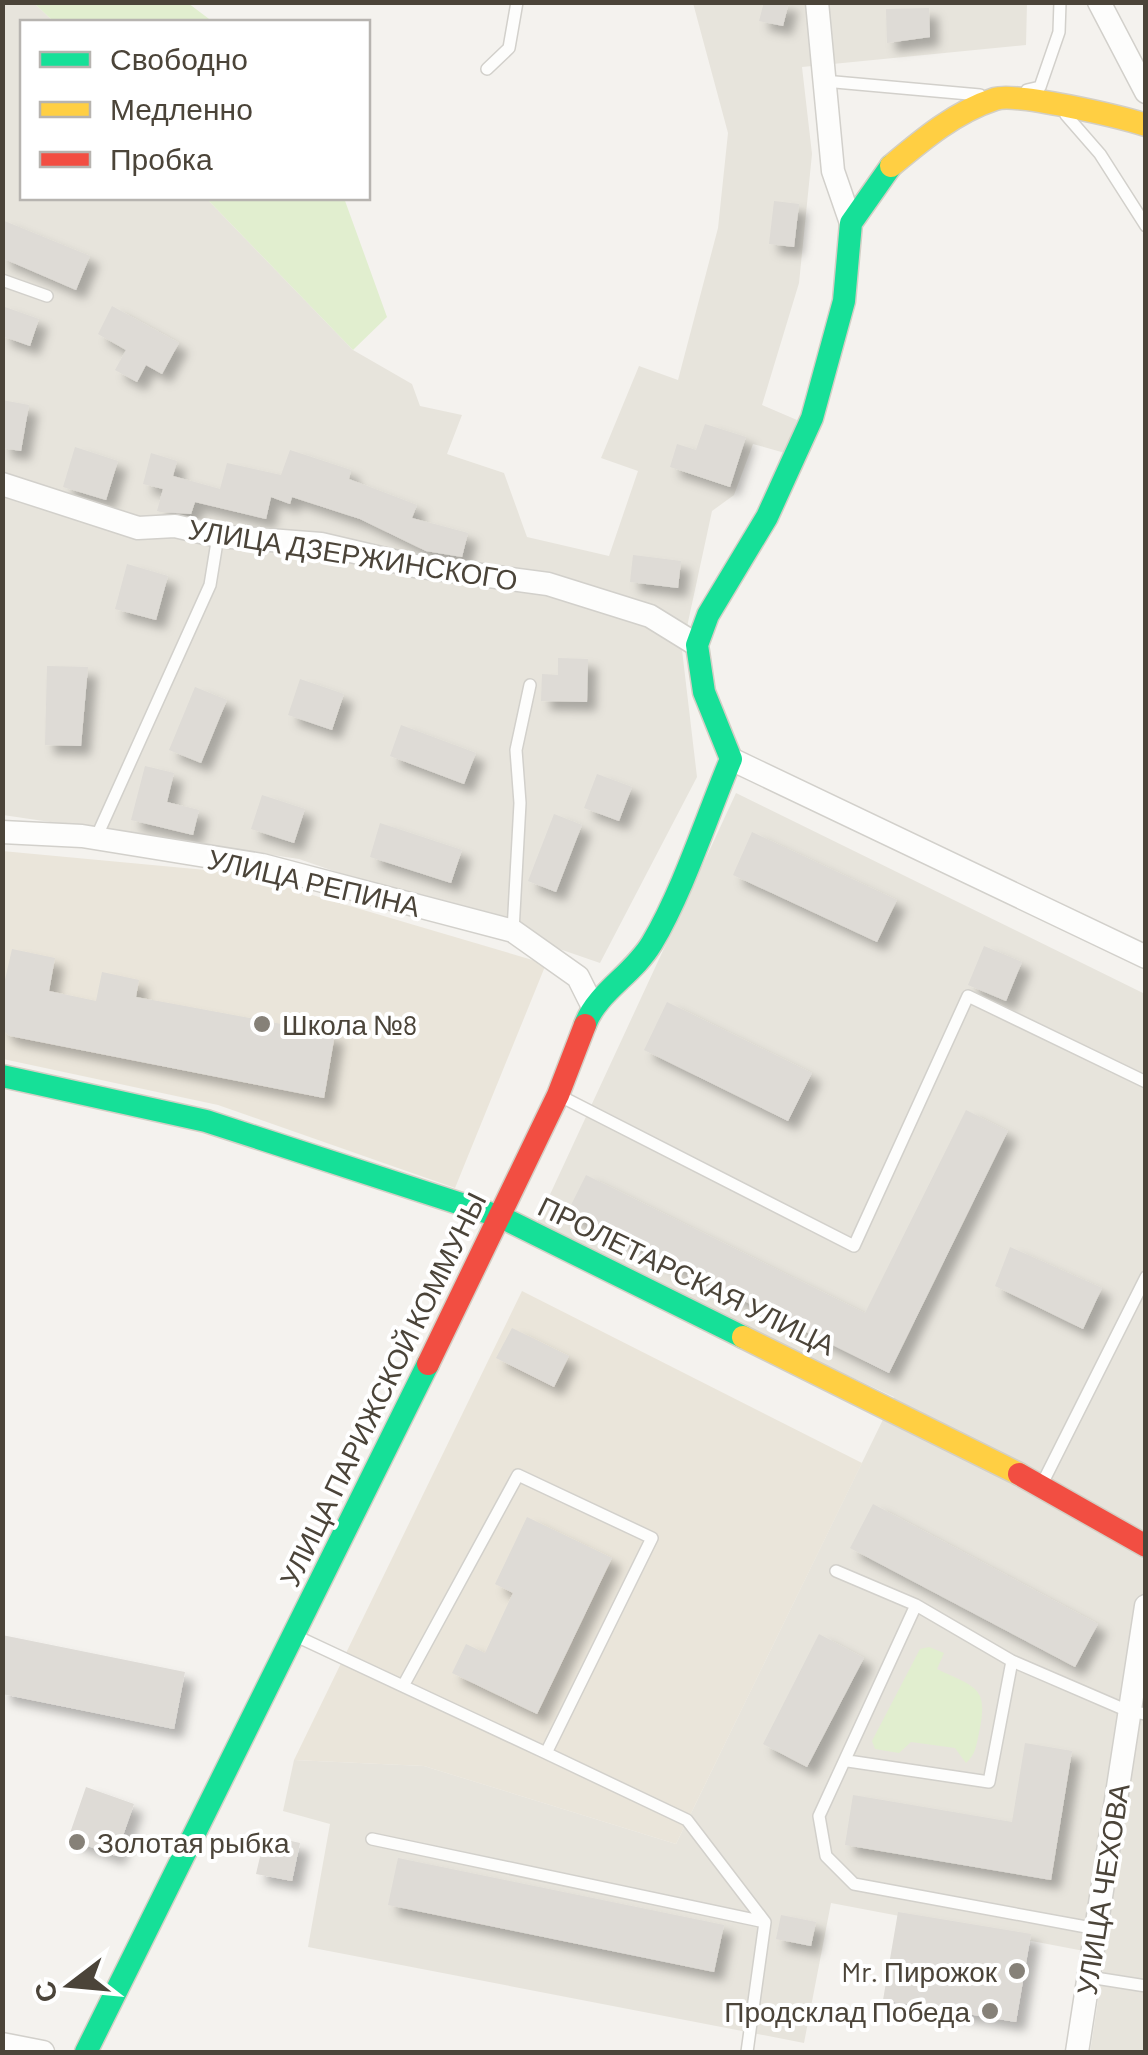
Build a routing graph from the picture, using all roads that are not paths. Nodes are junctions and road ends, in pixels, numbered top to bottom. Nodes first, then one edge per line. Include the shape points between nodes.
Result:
1 (517, 2) edge
2 (817, 2) edge
3 (1060, 2) edge
4 (1100, 2) edge
5 (487, 69) dead end
6 (822, 81) junction
7 (1146, 92) edge
8 (998, 97) junction
9 (1057, 104) junction
10 (1146, 125) edge
11 (851, 223) junction
12 (1146, 226) edge
13 (2, 280) edge
14 (47, 296) dead end
15 (2, 484) edge
16 (218, 536) junction
17 (698, 644) junction
18 (530, 685) dead end
19 (732, 758) junction
20 (2, 832) edge
21 (96, 838) junction
22 (513, 932) junction
23 (1146, 957) edge
24 (592, 1005) junction
25 (2, 1076) edge
26 (1146, 1082) edge
27 (558, 1095) junction
28 (501, 1217) junction
29 (1146, 1278) edge
30 (1041, 1486) junction
31 (1146, 1546) edge
32 (836, 1571) dead end
33 (916, 1606) junction
34 (1146, 1606) edge
35 (294, 1635) junction
36 (1012, 1661) junction
37 (403, 1686) junction
38 (1137, 1712) edge
39 (546, 1753) junction
40 (848, 1761) junction
41 (372, 1839) dead end
42 (765, 1922) junction
43 (1097, 1929) junction
44 (1089, 1977) junction
45 (1146, 1986) edge
46 (2, 2044) edge
47 (43, 2052) edge
48 (86, 2052) edge
49 (747, 2052) edge
50 (1077, 2052) edge

1 - 5 lane via 510,48
2 - 6 street
3 - 8 lane via 1040,87
4 - 7 street
6 - 8 lane
6 - 11 street via 834,170
8 - 9 street
8 - 11 street via 936,128 888,168
9 - 10 street
9 - 12 lane via 1100,154
11 - 17 street via 844,301 812,418
13 - 14 lane
15 - 16 street, УЛИЦА ДЗЕРЖИНСКОГО via 138,528 175,526
16 - 17 street, УЛИЦА ДЗЕРЖИНСКОГО via 321,544 415,566 548,584 650,616
16 - 21 lane via 210,586
17 - 19 street via 704,692
18 - 22 lane via 516,750
19 - 23 street
19 - 24 street, УЛИЦА ПАРИЖСКОЙ КОММУНЫ via 653,942 626,978
20 - 21 street, УЛИЦА РЕПИНА
21 - 22 street, УЛИЦА РЕПИНА via 262,866
22 - 24 street, УЛИЦА РЕПИНА via 578,977
24 - 27 street, УЛИЦА ПАРИЖСКОЙ КОММУНЫ
25 - 28 street, ПРОЛЕТАРСКАЯ УЛИЦА via 206,1121
26 - 27 lane via 968,996 854,1246
27 - 28 street, УЛИЦА ПАРИЖСКОЙ КОММУНЫ
28 - 30 street, ПРОЛЕТАРСКАЯ УЛИЦА
28 - 35 street, УЛИЦА ПАРИЖСКОЙ КОММУНЫ
29 - 30 lane
30 - 31 street, ПРОЛЕТАРСКАЯ УЛИЦА
32 - 33 lane
33 - 36 lane
33 - 40 lane
34 - 38 street, УЛИЦА ЧЕХОВА
35 - 37 lane
35 - 48 street, УЛИЦА ПАРИЖСКОЙ КОММУНЫ
36 - 38 lane
36 - 40 lane via 989,1782
37 - 39 lane
37 - 39 lane via 518,1474 652,1538
38 - 43 street, УЛИЦА ЧЕХОВА
39 - 42 lane via 687,1820
40 - 43 lane via 819,1816 826,1856 854,1884
41 - 42 lane
42 - 49 lane
43 - 44 street, УЛИЦА ЧЕХОВА
44 - 45 lane
44 - 50 street, УЛИЦА ЧЕХОВА
46 - 47 street

